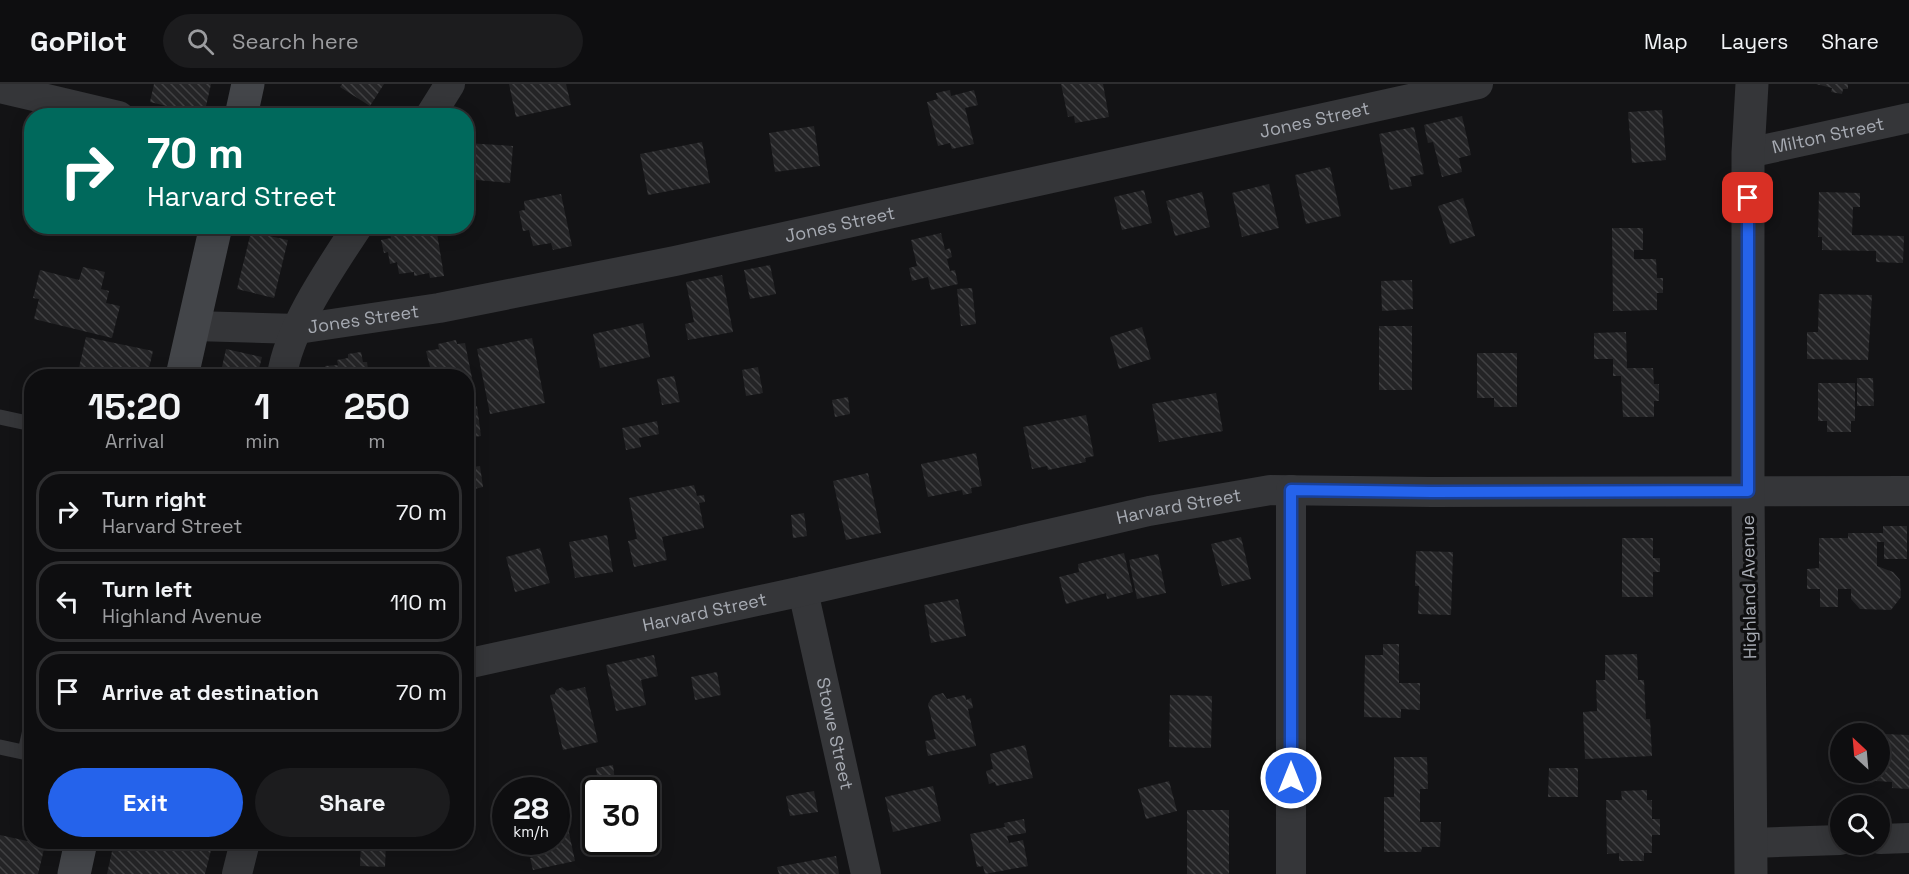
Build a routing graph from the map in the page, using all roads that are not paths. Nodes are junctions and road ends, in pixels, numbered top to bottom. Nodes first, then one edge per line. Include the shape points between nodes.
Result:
1 (248, 84) edge
2 (450, 84) edge
3 (1479, 84) edge
4 (1752, 84) edge
5 (0, 88) edge
6 (85, 108) edge
7 (243, 108) edge
8 (435, 108) edge
9 (1909, 118) edge
10 (1748, 153) junction
11 (214, 234) edge
12 (353, 234) edge
13 (194, 326) junction
14 (298, 329) junction
15 (184, 369) edge
16 (284, 369) edge
17 (0, 417) edge
18 (24, 422) edge
19 (1291, 490) junction
20 (1748, 491) junction
21 (1909, 491) edge
22 (803, 591) junction
23 (474, 662) edge
24 (0, 747) edge
25 (24, 752) edge
26 (1909, 838) edge
27 (1890, 839) edge
28 (1830, 842) edge
29 (79, 849) edge
30 (243, 849) edge
31 (1751, 859) edge
32 (74, 874) edge
33 (237, 874) edge
34 (866, 874) edge
35 (1291, 874) edge

1 - 7 main road
2 - 8 street
3 - 14 street, Jones Street via 675,261 439,309
4 - 10 street, Highland Avenue
5 - 6 street
9 - 10 street, Milton Street
10 - 20 street, Highland Avenue
11 - 13 main road
12 - 14 street via 322,281
13 - 14 street, Jones Street
13 - 15 main road
14 - 16 street
17 - 18 lane
19 - 20 street, Harvard Street
19 - 22 street, Harvard Street via 1270,490 1149,511
19 - 35 street
20 - 21 street, Harvard Street
20 - 31 street, Highland Avenue
22 - 23 street, Harvard Street
22 - 34 street, Stowe Street
24 - 25 lane
26 - 27 street
28 - 31 street
29 - 32 main road
30 - 33 street

